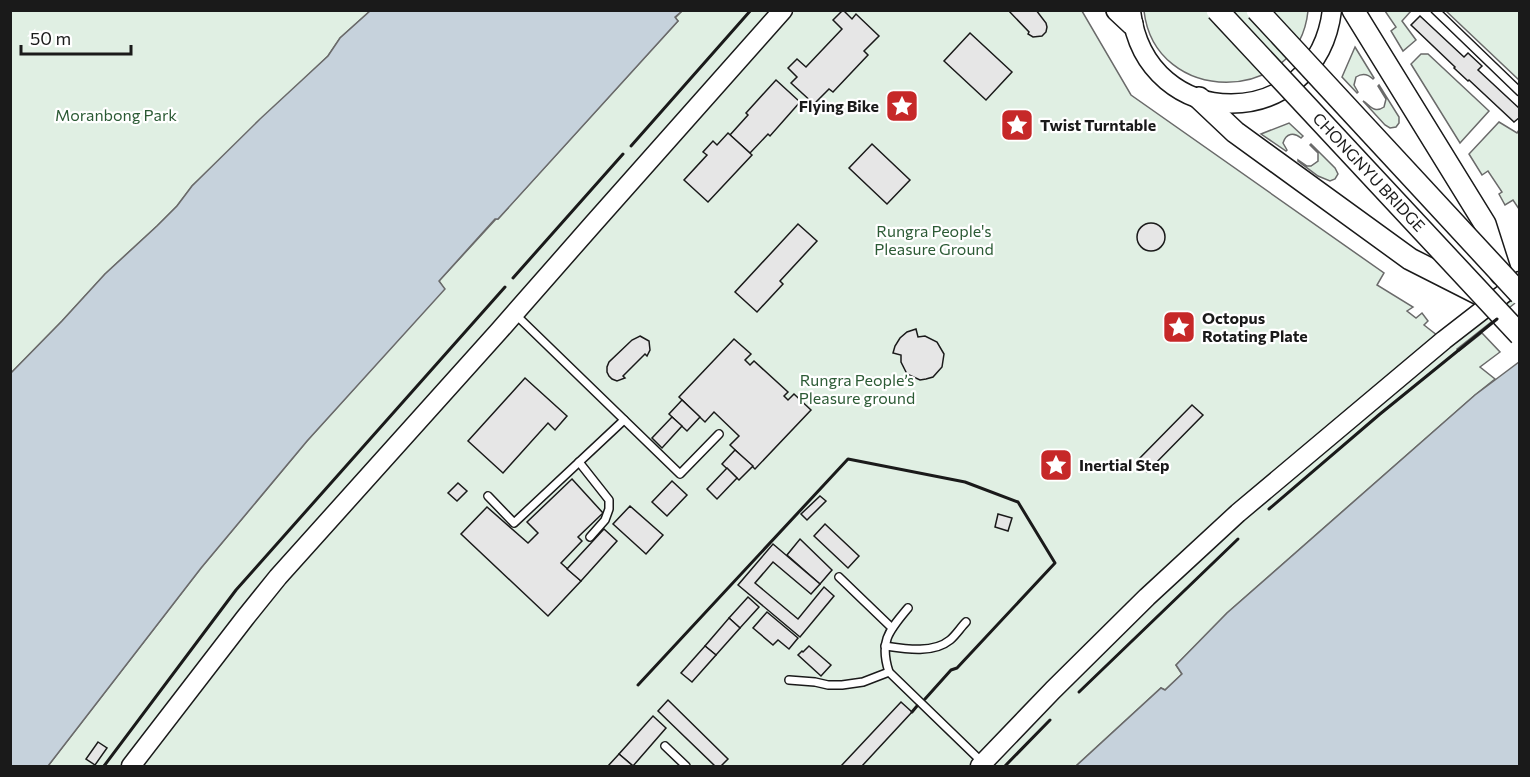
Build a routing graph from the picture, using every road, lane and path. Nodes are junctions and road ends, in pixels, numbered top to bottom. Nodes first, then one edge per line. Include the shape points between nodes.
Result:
1 (783, 10) edge
2 (1217, 10) edge
3 (1257, 10) edge
4 (1332, 10) edge
5 (1353, 10) edge
6 (1435, 10) edge
7 (1127, 15) edge
8 (1520, 93) edge
9 (1198, 98) junction
10 (1510, 278) edge
11 (1520, 294) edge
12 (1486, 298) junction
13 (514, 314) junction
14 (1520, 335) edge
15 (624, 420) junction
16 (719, 434) dead end
17 (579, 462) junction
18 (488, 496) dead end
19 (590, 537) dead end
20 (839, 578) dead end
21 (908, 608) dead end
22 (966, 622) dead end
23 (892, 628) junction
24 (885, 646) junction
25 (889, 672) junction
26 (789, 680) dead end
27 (665, 746) dead end
28 (981, 765) edge
29 (131, 766) edge
30 (686, 766) edge

1 - 13 street
2 - 12 main road, CHONGNYU BRIDGE, bridge
3 - 10 main road, CHONGNYU BRIDGE, bridge
4 - 9 street, bridge via 1321,50 1287,87 1239,104
5 - 10 main road via 1485,224
6 - 8 lane
7 - 9 street via 1156,70 1180,90
9 - 12 main road via 1235,132 1410,259
10 - 11 main road, CHONGNYU BRIDGE, bridge
10 - 28 street via 1444,340 1238,513 1147,597
12 - 14 main road, CHONGNYU BRIDGE, bridge
13 - 15 lane
13 - 29 street via 278,577
15 - 16 lane via 680,474
15 - 17 lane
17 - 18 lane via 514,523
17 - 19 lane via 609,500 605,520
20 - 23 lane
21 - 23 lane
22 - 24 lane via 942,645 909,649
23 - 24 lane
24 - 25 lane
25 - 26 lane via 842,685
25 - 28 lane
27 - 30 lane

